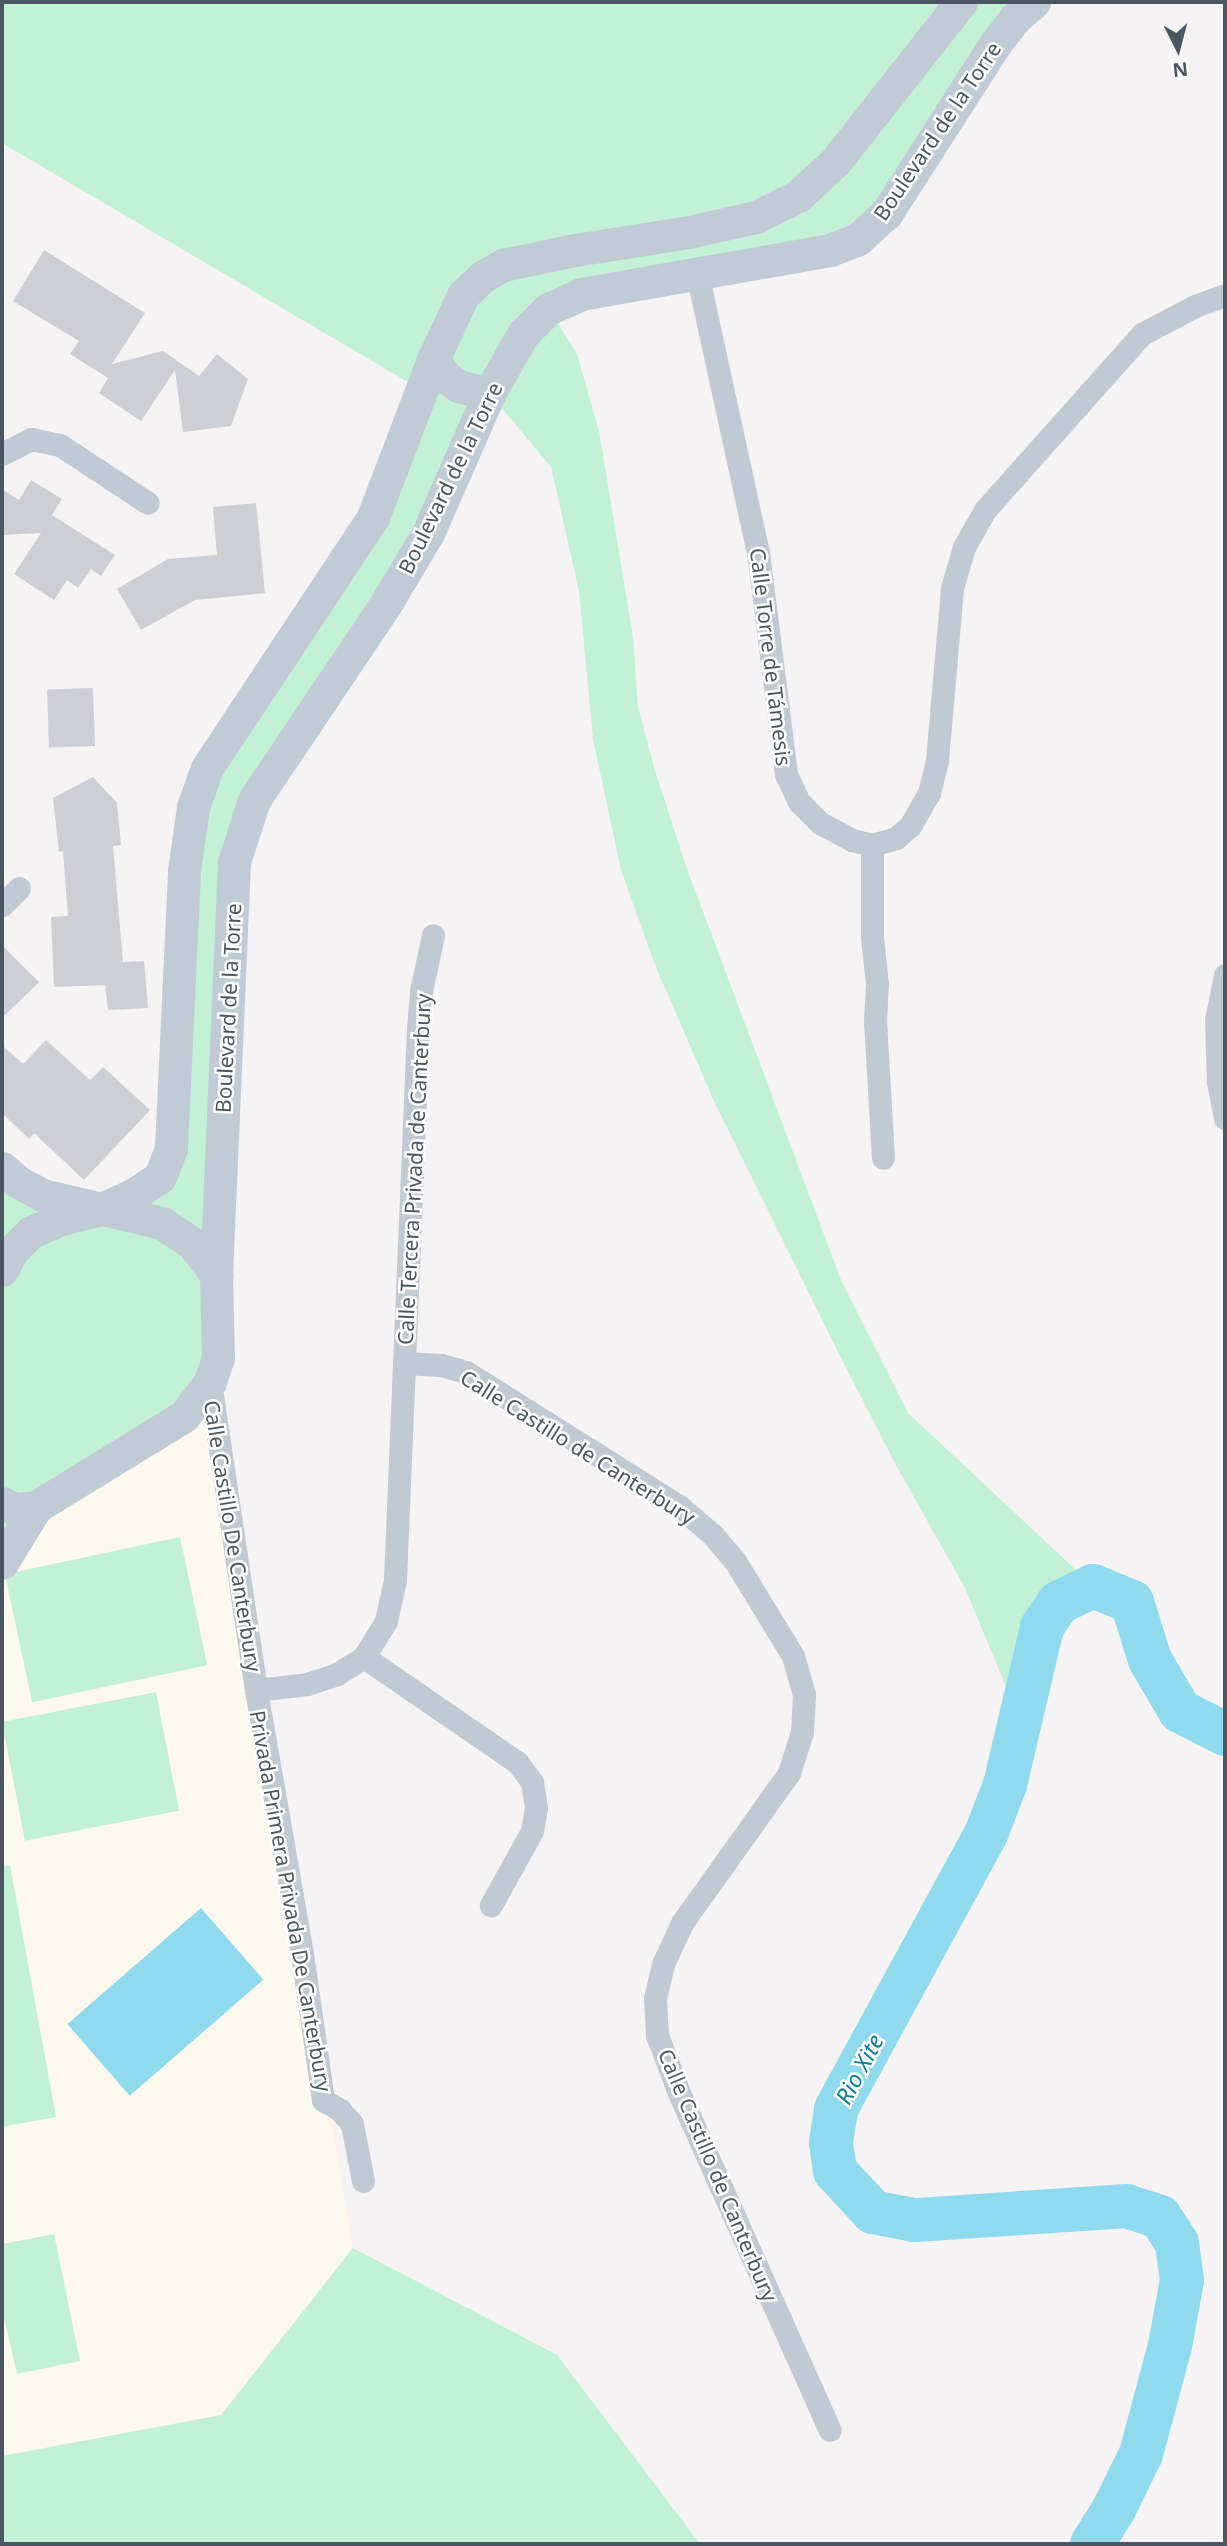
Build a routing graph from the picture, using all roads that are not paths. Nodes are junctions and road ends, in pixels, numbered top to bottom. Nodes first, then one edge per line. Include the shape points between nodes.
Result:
1 (961, 2) edge
2 (1034, 2) edge
3 (697, 273) junction
4 (1225, 295) edge
5 (433, 360) junction
6 (489, 394) junction
7 (2, 454) edge
8 (148, 503) dead end
9 (872, 845) junction
10 (19, 888) dead end
11 (2, 905) edge
12 (433, 934) dead end
13 (1225, 975) edge
14 (1225, 1118) edge
15 (883, 1158) dead end
16 (2, 1168) edge
17 (101, 1209) junction
18 (2, 1270) edge
19 (216, 1275) junction
20 (404, 1363) junction
21 (209, 1382) junction
22 (2, 1503) edge
23 (36, 1507) junction
24 (2, 1563) edge
25 (364, 1657) junction
26 (256, 1690) junction
27 (491, 1905) dead end
28 (363, 2181) dead end
29 (830, 2430) dead end

1 - 5 street via 835,162 798,196 756,217 503,265 463,295
2 - 3 street, Boulevard de la Torre via 995,44 886,214 858,239 830,250
3 - 6 street, Boulevard de la Torre via 581,294 548,309 523,334
3 - 9 street, Calle Torre de Támesis via 758,552 786,774 800,802 820,823
4 - 9 street via 1142,334 985,510 964,547 952,588 937,760 929,793 910,826 896,838
5 - 6 street via 458,386
5 - 17 street via 373,517 207,768 193,807 184,871 171,1148 160,1177
6 - 19 street, Boulevard de la Torre via 428,533 254,800 234,862
7 - 8 street via 31,439 60,445
9 - 15 street
10 - 11 street
12 - 20 street, Calle Tercera Privada de Canterbury via 418,1028
13 - 14 street via 1216,1020 1218,1082
16 - 17 street via 42,1195
17 - 18 street via 31,1232 11,1252
17 - 19 street via 162,1223 193,1244
19 - 21 street, Boulevard de la Torre via 218,1358
20 - 25 street, Calle Castillo de Canterbury via 395,1580 386,1621
20 - 29 street, Calle Castillo de Canterbury via 466,1372 680,1507 735,1561 793,1656 803,1707 802,1732 789,1773 682,1923 663,1964 657,2035 678,2093
21 - 23 street via 184,1416
21 - 26 street, Calle Castillo De Canterbury
22 - 23 street via 15,1509
23 - 24 street
25 - 26 street, Calle Castillo de Canterbury via 337,1674 307,1684
25 - 27 street via 518,1763 532,1782 533,1830
26 - 28 street, Privada Primera Privada De Canterbury via 323,2100 352,2124

